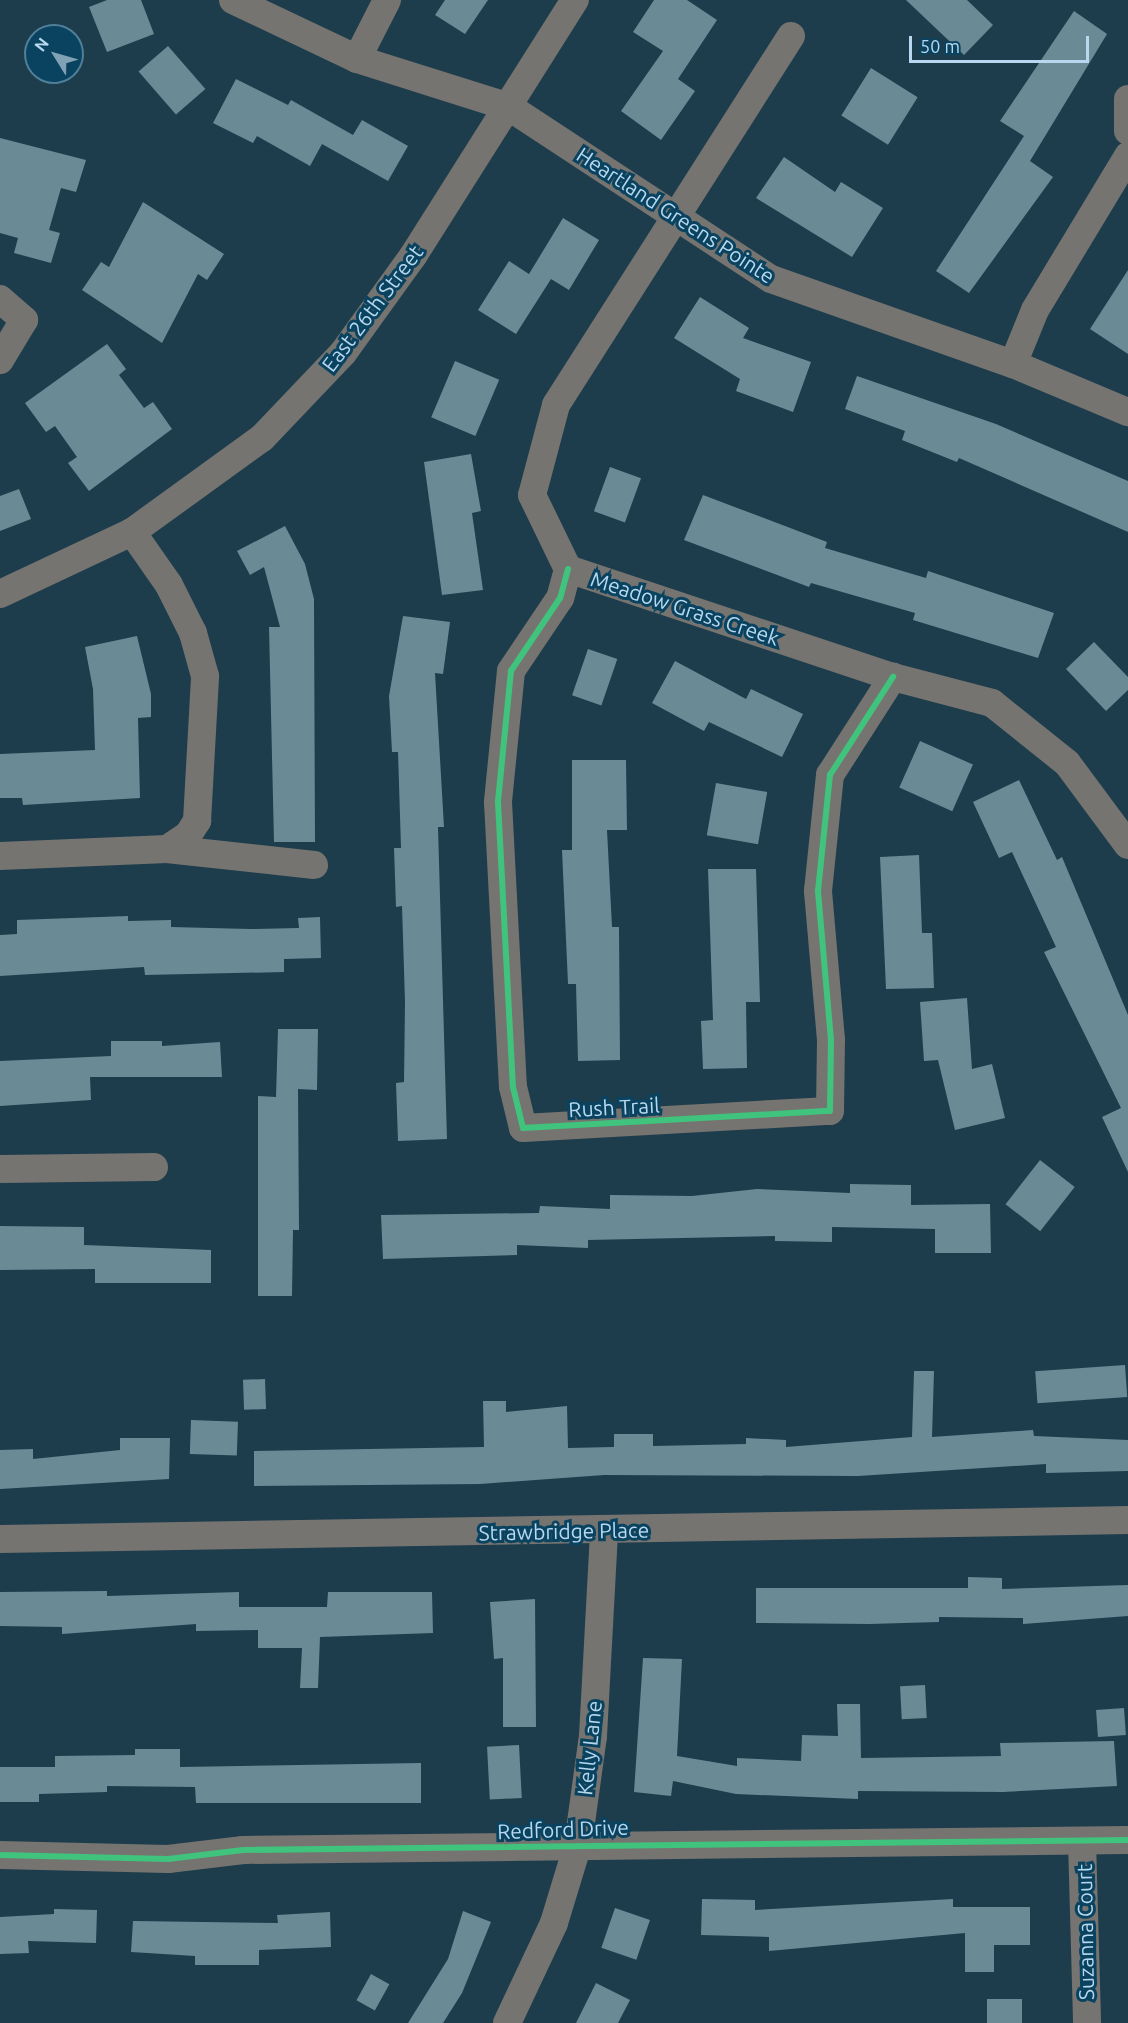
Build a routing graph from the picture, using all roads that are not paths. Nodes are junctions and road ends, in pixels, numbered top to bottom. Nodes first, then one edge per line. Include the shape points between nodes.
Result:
1 (233, 0) edge
2 (387, 0) edge
3 (575, 0) edge
4 (790, 36) dead end
5 (357, 59) junction
6 (1128, 99) edge
7 (509, 106) junction
8 (1128, 131) edge
9 (1128, 156) edge
10 (680, 216) junction
11 (0, 299) edge
12 (0, 360) edge
13 (1013, 364) junction
14 (1128, 412) edge
15 (132, 532) junction
16 (568, 569) junction
17 (0, 594) edge
18 (893, 677) junction
19 (1128, 845) edge
20 (167, 849) junction
21 (0, 856) edge
22 (314, 866) dead end
23 (154, 1167) dead end
24 (0, 1169) edge
25 (1128, 1520) edge
26 (604, 1530) junction
27 (0, 1539) edge
28 (1128, 1840) edge
29 (1082, 1841) junction
30 (578, 1844) junction
31 (0, 1855) edge
32 (507, 2023) edge
33 (1087, 2023) edge

1 - 5 street, Heartland Greens Pointe
2 - 5 street
3 - 7 street, East 26th Street
4 - 10 street, Meadow Grass Creek
5 - 7 street, Heartland Greens Pointe
6 - 8 street
7 - 10 street, Heartland Greens Pointe
7 - 15 street, East 26th Street via 343,352 262,438
9 - 13 street via 1035,310
10 - 13 street, Heartland Greens Pointe via 771,279
10 - 16 street, Meadow Grass Creek via 556,405 532,495
11 - 12 street via 24,320
13 - 14 street, Heartland Greens Pointe
15 - 17 street, East 26th Street
15 - 20 street via 169,585 193,633 205,675 197,821 188,835
16 - 18 street, Meadow Grass Creek
16 - 18 street, Rush Trail via 560,598 511,671 498,802 513,1087 523,1128 830,1111 831,1040 818,891 830,775
18 - 19 street, Meadow Grass Creek via 992,703 1067,763
20 - 21 street
20 - 22 street
23 - 24 street
25 - 26 street, Strawbridge Place
26 - 27 street, Strawbridge Place
26 - 30 street, Kelly Lane via 593,1736
28 - 29 street, Redford Drive
29 - 30 street, Redford Drive
29 - 33 street, Suzanna Court
30 - 31 street, Redford Drive via 243,1850 168,1859
30 - 32 street, Kelly Lane via 554,1923

